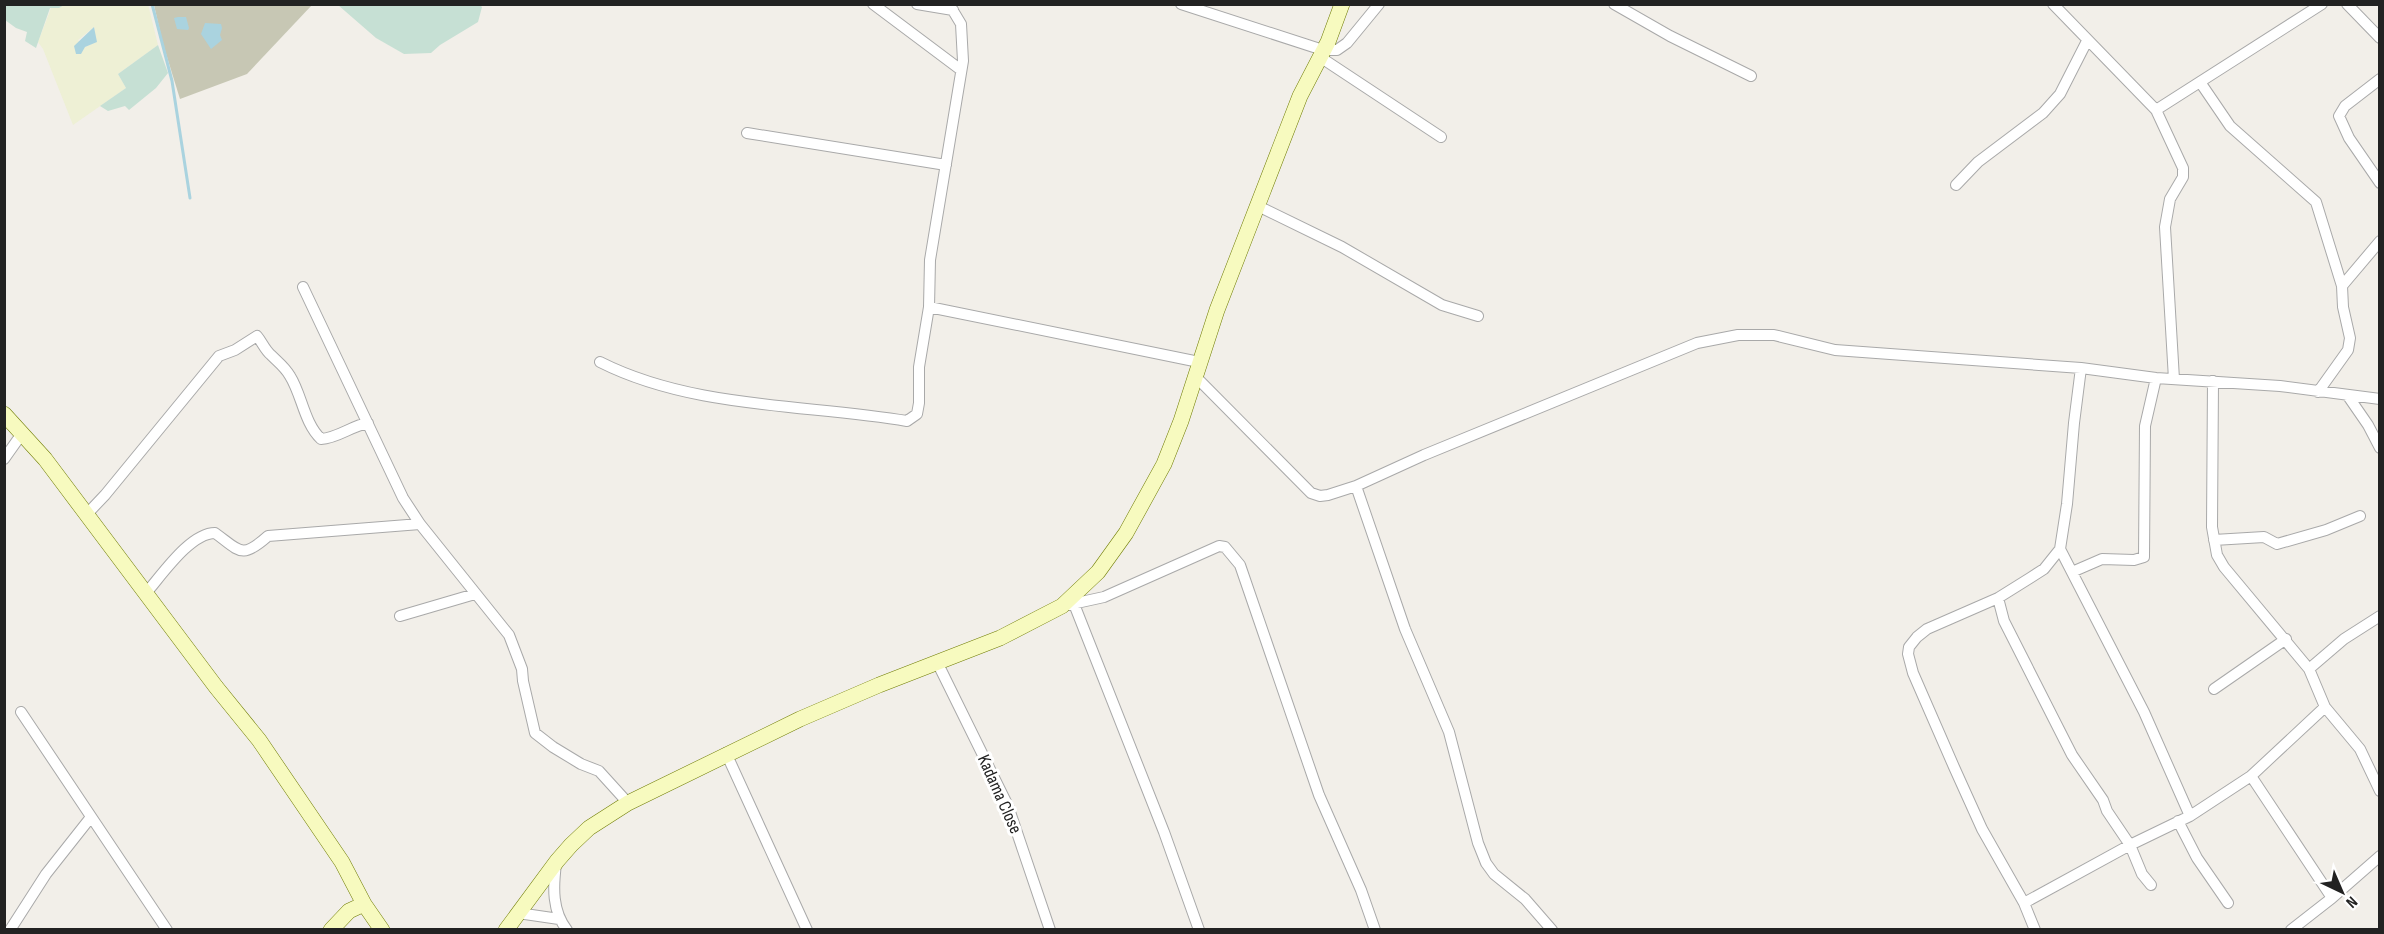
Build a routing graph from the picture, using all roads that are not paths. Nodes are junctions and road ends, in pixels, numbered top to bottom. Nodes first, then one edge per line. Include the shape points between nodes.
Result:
1 (873, 4) edge
2 (917, 4) edge
3 (1181, 4) edge
4 (1342, 4) edge
5 (1379, 4) edge
6 (1614, 4) edge
7 (2053, 4) edge
8 (2322, 4) edge
9 (2347, 4) edge
10 (955, 9) edge
11 (2379, 38) edge
12 (2087, 41) junction
13 (1322, 53) junction
14 (961, 70) junction
15 (1751, 76) dead end
16 (2379, 79) edge
17 (2200, 82) junction
18 (2156, 110) junction
19 (747, 133) dead end
20 (1441, 136) dead end
21 (946, 165) junction
22 (2379, 183) edge
23 (1956, 186) dead end
24 (1258, 206) junction
25 (2379, 241) edge
26 (2342, 286) junction
27 (303, 287) dead end
28 (928, 307) junction
29 (1478, 316) dead end
30 (600, 362) dead end
31 (2081, 368) junction
32 (1197, 369) junction
33 (2156, 378) junction
34 (2174, 379) junction
35 (2213, 381) junction
36 (2318, 392) junction
37 (2348, 396) junction
38 (2379, 399) edge
39 (4, 414) edge
40 (368, 423) junction
41 (21, 435) junction
42 (2379, 448) edge
43 (4, 459) edge
44 (1356, 486) junction
45 (87, 514) junction
46 (2360, 516) dead end
47 (420, 524) junction
48 (2214, 540) junction
49 (2060, 549) junction
50 (2072, 572) junction
51 (146, 593) junction
52 (475, 594) junction
53 (1998, 598) junction
54 (1068, 605) junction
55 (400, 616) dead end
56 (2379, 616) edge
57 (2286, 639) junction
58 (938, 664) junction
59 (2309, 669) junction
60 (2214, 689) dead end
61 (2325, 707) junction
62 (21, 712) dead end
63 (726, 753) junction
64 (2251, 776) junction
65 (2379, 791) edge
66 (628, 803) junction
67 (2190, 816) junction
68 (91, 817) junction
69 (2178, 821) junction
70 (2130, 845) junction
71 (2379, 856) edge
72 (557, 861) junction
73 (2151, 885) dead end
74 (2332, 898) junction
75 (2024, 903) junction
76 (2228, 903) dead end
77 (364, 904) junction
78 (518, 914) junction
79 (559, 919) junction
80 (10, 930) edge
81 (167, 930) edge
82 (331, 930) edge
83 (382, 930) edge
84 (507, 930) edge
85 (567, 930) edge
86 (807, 930) edge
87 (1050, 930) edge
88 (1199, 930) edge
89 (1375, 930) edge
90 (1552, 930) edge
91 (2035, 930) edge
92 (2291, 930) edge

1 - 14 street
2 - 10 street
3 - 13 street
4 - 13 street
5 - 13 street via 1347,44
6 - 15 street
7 - 12 street
8 - 17 street
9 - 11 street
10 - 14 street via 963,42
12 - 18 street
12 - 23 street via 2060,94 1978,162
13 - 20 street
13 - 24 street via 1300,96
14 - 21 street
16 - 22 street via 2345,106 2339,116
17 - 18 street
17 - 26 street via 2230,126 2316,201
18 - 34 street via 2184,172 2170,200 2165,227
19 - 21 street
21 - 28 street via 930,260
24 - 29 street via 1342,247 1442,304
24 - 32 street
25 - 26 street
26 - 36 street via 2350,338 2348,350
27 - 40 street
28 - 30 street via 917,414 907,421 714,396 625,375
28 - 32 street
31 - 33 street
31 - 44 street via 1835,350 1774,334 1738,335 1697,344 1424,454
31 - 49 street
32 - 44 street via 1311,493 1328,495
32 - 54 street via 1164,464 1126,533
33 - 34 street
33 - 50 street via 2145,426 2144,557 2102,559
34 - 35 street
35 - 36 street
35 - 48 street
36 - 37 street
37 - 38 street
37 - 42 street
39 - 41 street
40 - 45 street via 321,439 290,376 257,336 219,356
40 - 47 street via 403,498
41 - 43 street
41 - 45 street via 45,459
44 - 90 street via 1405,629 1449,732 1486,863
45 - 51 street
46 - 48 street via 2326,531 2277,544 2264,537
47 - 51 street via 268,536 256,547 242,551 236,551 215,533 205,533 177,556
47 - 52 street
48 - 57 street via 2224,567
49 - 50 street
49 - 53 street via 2044,569
50 - 67 street via 2144,712
51 - 77 street via 282,772 342,862
52 - 55 street
52 - 66 street via 509,635 522,669 535,733 581,764 599,771
53 - 70 street via 2004,621 2072,755
53 - 75 street via 1928,629 1912,642 1908,654 1982,829
54 - 58 street
54 - 88 street via 1164,832
54 - 89 street via 1104,597 1219,546 1225,547 1240,566 1319,795
56 - 59 street
57 - 59 street
57 - 60 street
58 - 63 street via 879,685
58 - 87 street, Kadama Close via 1008,806
59 - 61 street
61 - 64 street
61 - 65 street via 2360,749
62 - 68 street
63 - 66 street
63 - 86 street
64 - 67 street
64 - 74 street
66 - 72 street via 589,828
67 - 69 street
68 - 80 street via 46,874
68 - 81 street
69 - 70 street
69 - 76 street via 2197,858
70 - 73 street
70 - 75 street
71 - 74 street
72 - 78 street
72 - 79 street via 554,896
74 - 92 street
75 - 91 street
77 - 82 street via 349,911
77 - 83 street
78 - 79 street
78 - 84 street
79 - 85 street

